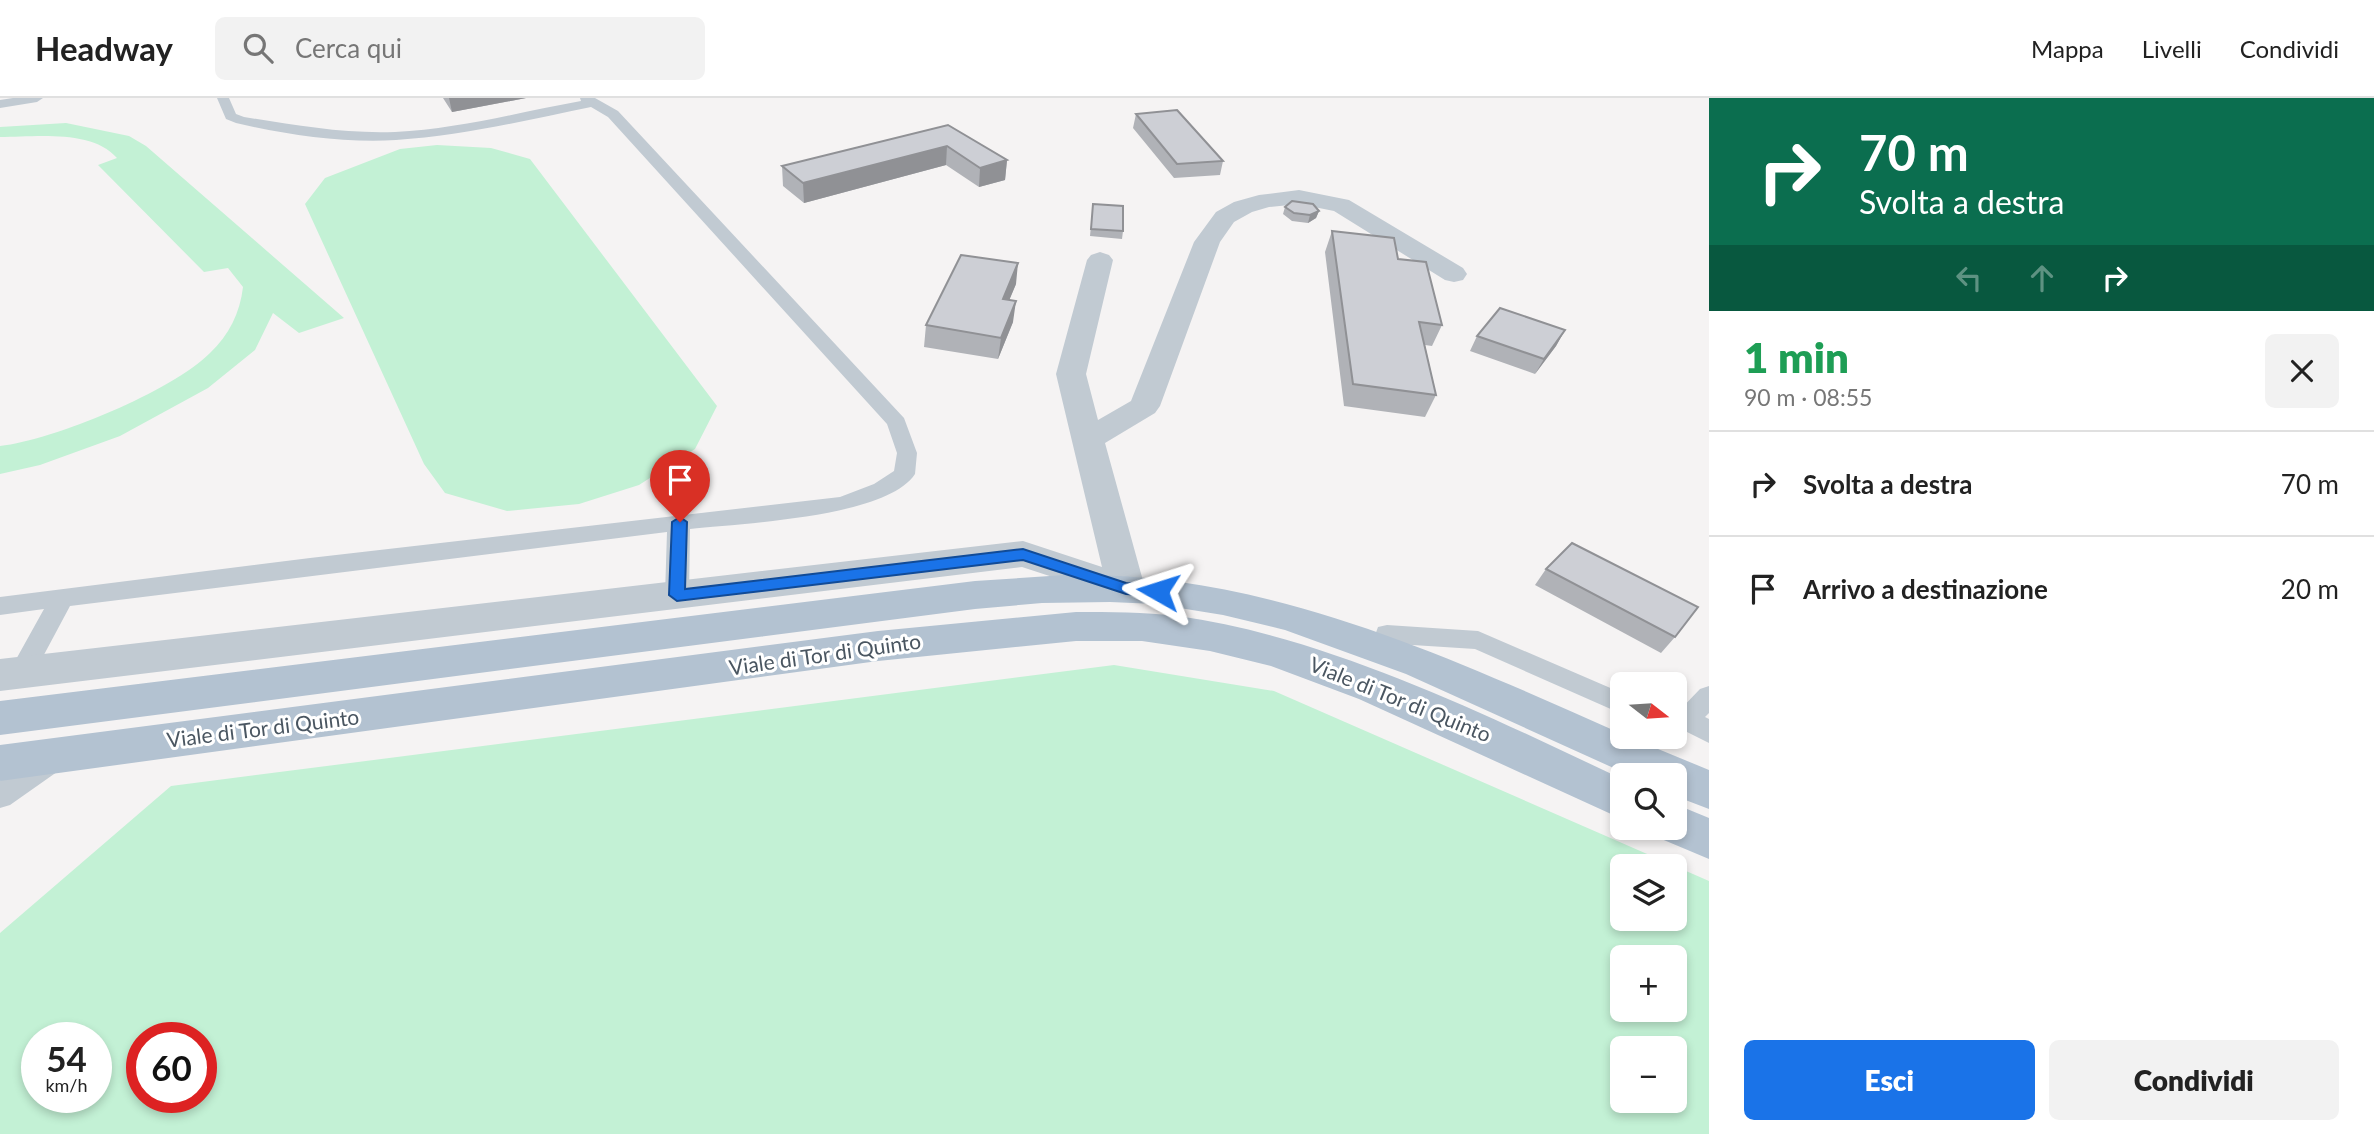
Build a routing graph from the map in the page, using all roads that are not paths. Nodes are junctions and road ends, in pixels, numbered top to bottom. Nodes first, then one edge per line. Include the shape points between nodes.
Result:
1 (37, 98) edge
2 (223, 98) edge
3 (588, 100) edge
4 (0, 104) edge
5 (1100, 260) dead end
6 (1454, 274) dead end
7 (1087, 440) junction
8 (680, 522) junction
9 (1126, 588) junction
10 (677, 595) junction
11 (62, 598) junction
12 (0, 606) edge
13 (1383, 649) junction
14 (11, 673) edge
15 (1709, 696) edge
16 (1610, 699) edge
17 (1687, 712) edge
18 (1, 718) edge
19 (1687, 721) edge
20 (1709, 732) edge
21 (61, 755) junction
22 (0, 763) edge
23 (1644, 763) edge
24 (1687, 781) edge
25 (1709, 790) edge
26 (1610, 794) edge
27 (0, 796) edge
28 (1687, 829) edge
29 (1709, 839) edge

1 - 4 lane
2 - 3 lane via 230,116 241,120 370,137 450,128
3 - 8 lane via 613,114 872,394 897,422 907,453 904,474 882,489 843,504
5 - 7 street via 1072,374
6 - 7 street via 1333,202 1298,197 1243,207 1225,217 1207,243 1144,406
7 - 9 street
8 - 10 lane
8 - 11 lane
9 - 10 street, Viale di Tor di Quinto via 1023,554
9 - 13 main road, Viale di Tor di Quinto via 1280,614
9 - 18 main road, Viale di Tor di Quinto via 975,595
10 - 14 street, Viale di Tor di Quinto
11 - 12 lane
11 - 14 lane
13 - 16 lane via 1387,634 1478,640
13 - 23 main road, Viale di Tor di Quinto
14 - 18 street
15 - 17 lane
19 - 20 lane
21 - 22 main road, Viale di Tor di Quinto
21 - 26 main road, Viale di Tor di Quinto via 878,646 995,634 1140,627 1223,639 1323,667 1491,737
21 - 27 lane
24 - 25 main road, Viale di Tor di Quinto
28 - 29 main road

